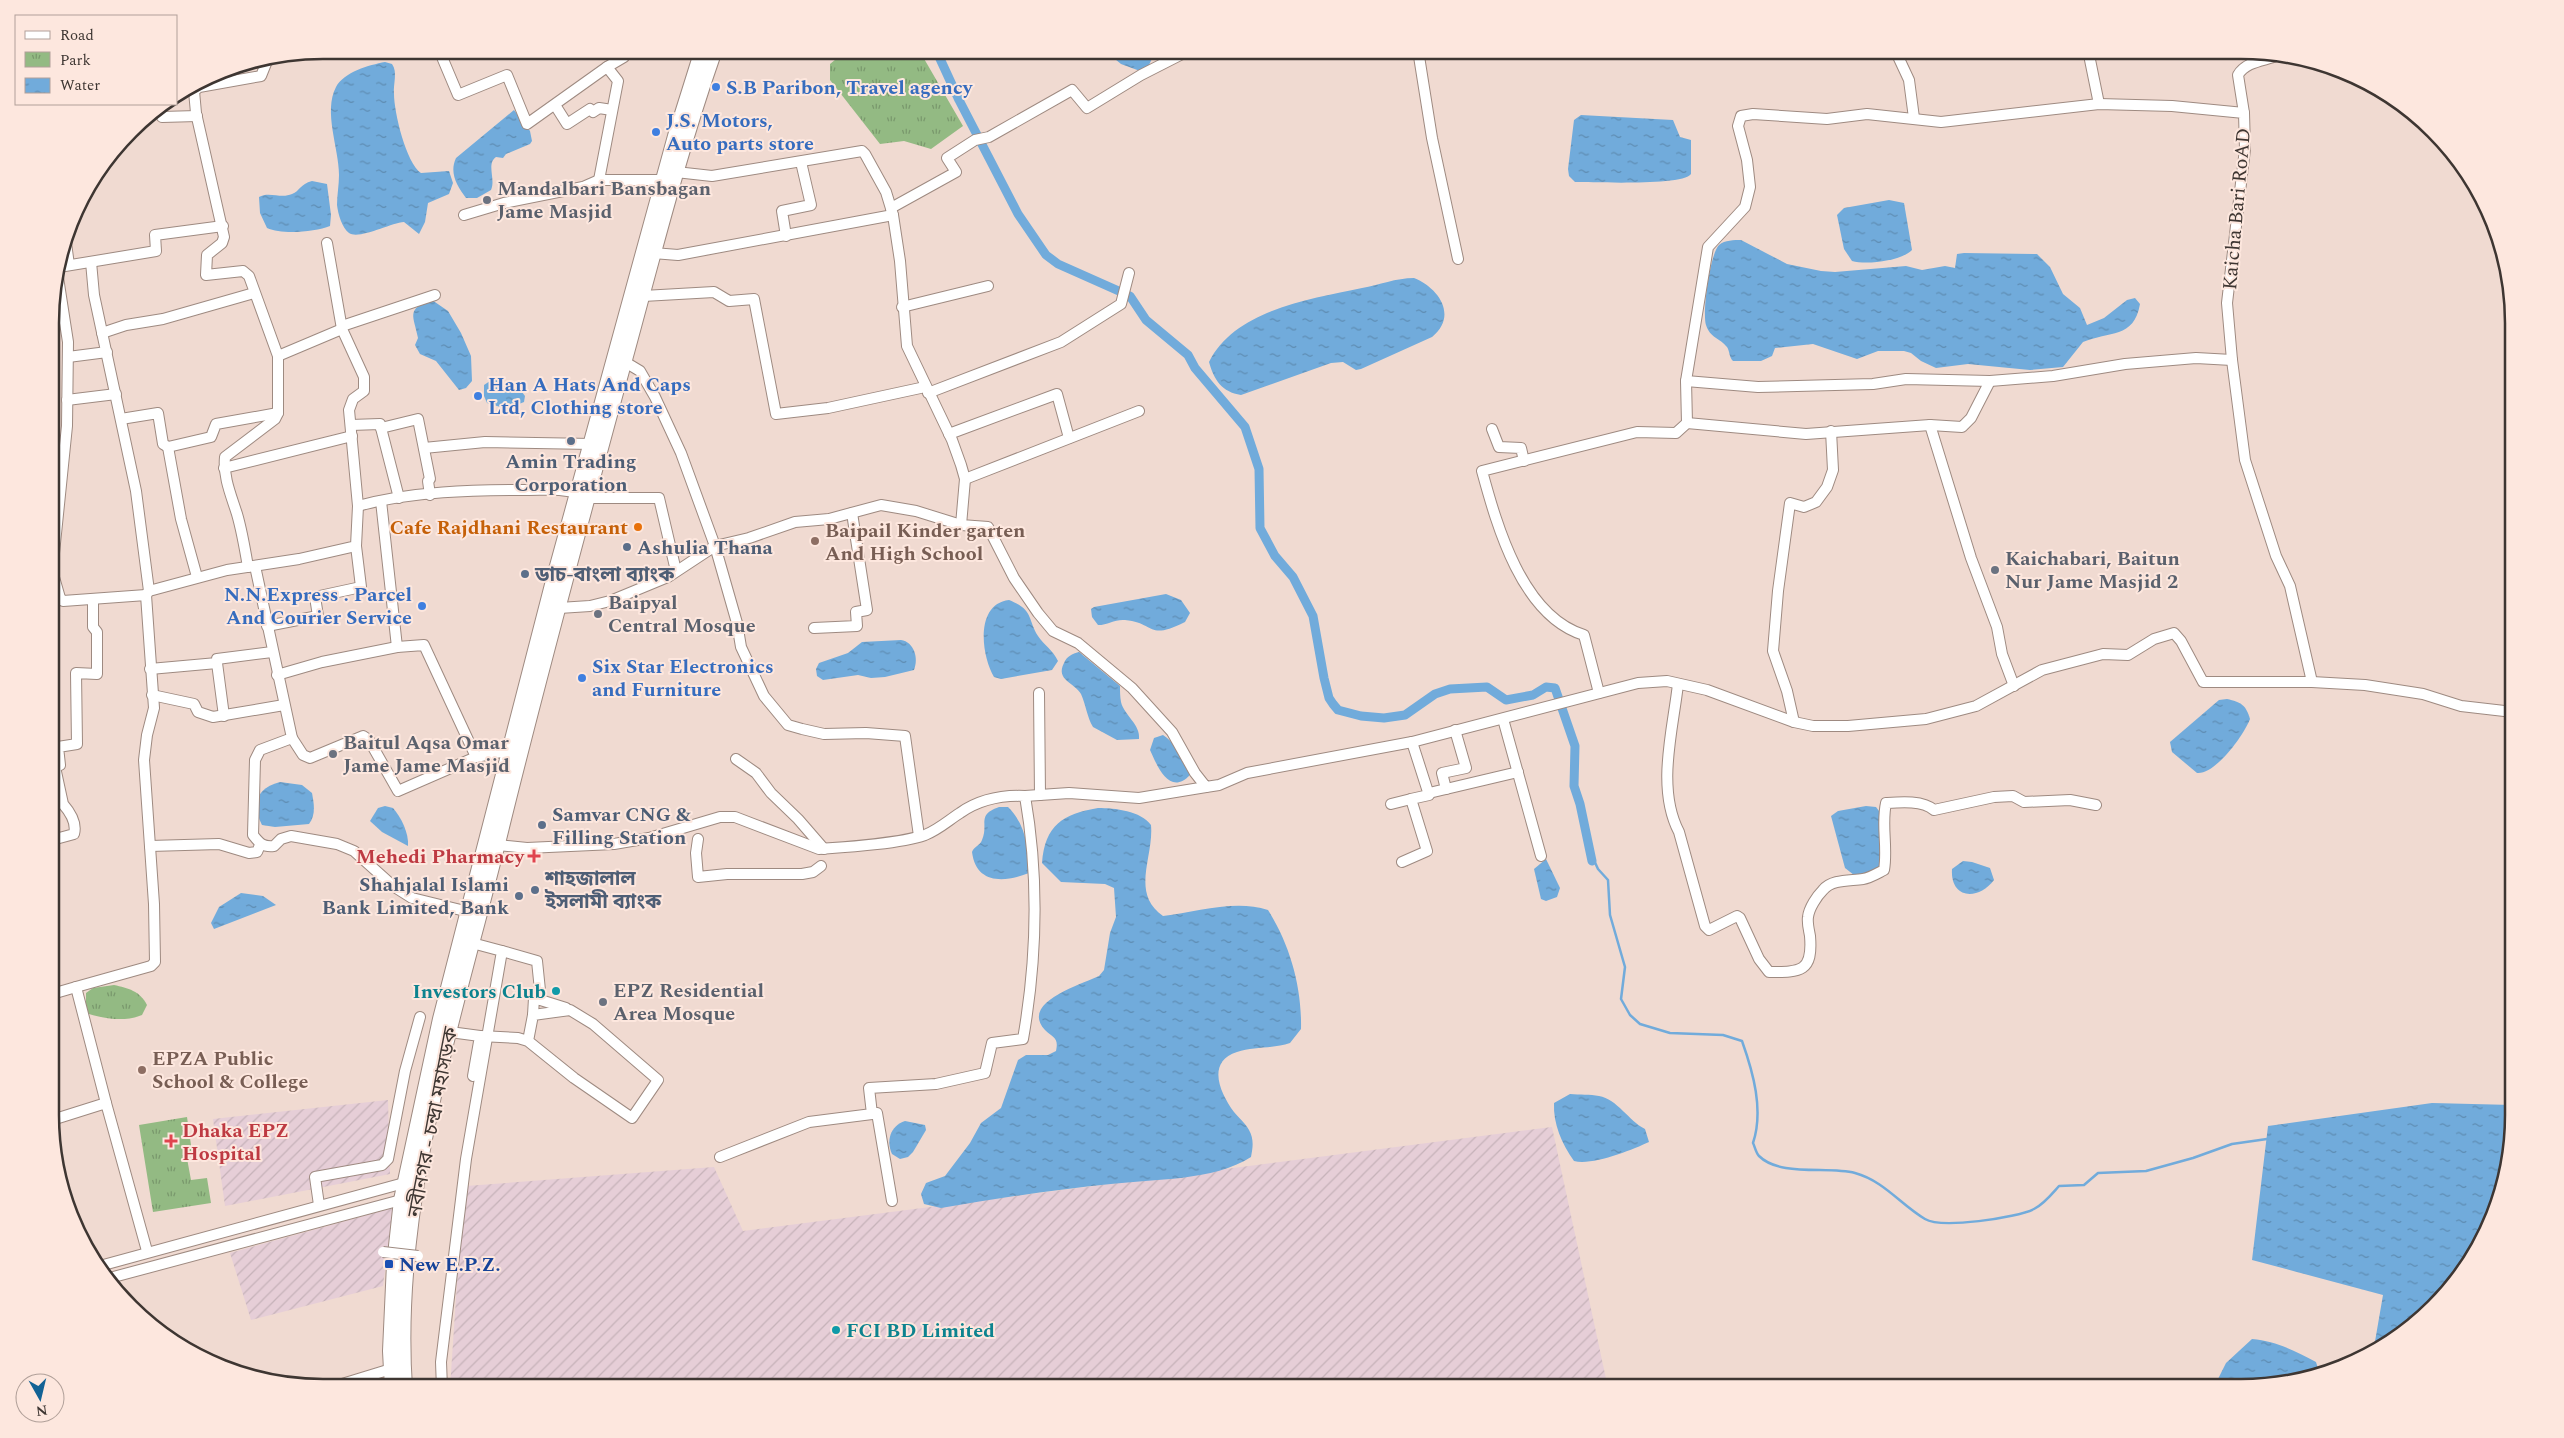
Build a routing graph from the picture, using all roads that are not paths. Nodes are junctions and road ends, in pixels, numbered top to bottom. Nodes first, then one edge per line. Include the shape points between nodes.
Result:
1 (443, 59) edge
2 (621, 59) edge
3 (699, 59) edge
4 (712, 59) edge
5 (1172, 59) edge
6 (1419, 59) edge
7 (1899, 59) edge
8 (2090, 59) edge
9 (2263, 60) edge
10 (265, 65) edge
11 (607, 67) junction
12 (207, 86) edge
13 (194, 92) edge
14 (2099, 104) junction
15 (555, 105) junction
16 (612, 110) junction
17 (2244, 113) junction
18 (197, 116) junction
19 (162, 117) dead end
20 (1914, 118) junction
21 (801, 162) junction
22 (676, 172) junction
23 (599, 180) junction
24 (663, 180) junction
25 (892, 211) junction
26 (464, 215) dead end
27 (223, 226) junction
28 (786, 236) junction
29 (327, 243) dead end
30 (653, 253) junction
31 (1458, 259) dead end
32 (91, 262) junction
33 (65, 266) edge
34 (1130, 273) dead end
35 (988, 286) dead end
36 (60, 293) edge
37 (254, 293) junction
38 (435, 295) dead end
39 (643, 296) junction
40 (902, 308) junction
41 (342, 328) junction
42 (102, 333) junction
43 (107, 352) junction
44 (278, 356) junction
45 (68, 357) junction
46 (2232, 360) junction
47 (625, 362) junction
48 (1686, 381) junction
49 (1990, 381) junction
50 (927, 390) junction
51 (116, 394) junction
52 (67, 400) junction
53 (1139, 411) dead end
54 (278, 413) junction
55 (122, 419) junction
56 (1687, 423) junction
57 (1930, 425) junction
58 (381, 428) junction
59 (1492, 429) dead end
60 (352, 430) junction
61 (1831, 431) junction
62 (949, 434) junction
63 (1069, 438) junction
64 (592, 444) junction
65 (168, 447) junction
66 (424, 448) junction
67 (1524, 461) junction
68 (224, 468) junction
69 (965, 479) junction
70 (59, 493) edge
71 (430, 495) junction
72 (583, 496) junction
73 (399, 498) junction
74 (381, 501) junction
75 (358, 506) junction
76 (852, 514) junction
77 (961, 525) junction
78 (356, 546) junction
79 (714, 546) junction
80 (251, 566) junction
81 (676, 571) junction
82 (197, 577) junction
83 (59, 593) edge
84 (148, 593) junction
85 (93, 599) junction
86 (558, 608) junction
87 (267, 626) junction
88 (814, 628) dead end
89 (397, 647) junction
90 (272, 652) junction
91 (217, 663) junction
92 (150, 669) junction
93 (277, 675) junction
94 (2312, 682) junction
95 (1678, 684) junction
96 (2014, 686) junction
97 (1039, 693) dead end
98 (1599, 693) junction
99 (152, 695) junction
100 (284, 705) junction
101 (2505, 711) edge
102 (224, 716) junction
103 (1503, 719) junction
104 (1794, 722) junction
105 (1455, 730) junction
106 (292, 738) junction
107 (1412, 742) junction
108 (59, 747) edge
109 (511, 750) junction
110 (476, 757) junction
111 (736, 759) dead end
112 (1518, 772) junction
113 (1206, 786) junction
114 (1446, 789) junction
115 (59, 790) edge
116 (1429, 793) junction
117 (1040, 795) junction
118 (1025, 796) junction
119 (1411, 800) junction
120 (1391, 804) dead end
121 (2096, 805) dead end
122 (919, 836) junction
123 (59, 838) edge
124 (698, 839) dead end
125 (260, 844) junction
126 (498, 845) junction
127 (150, 846) junction
128 (824, 849) junction
129 (1541, 856) dead end
130 (1402, 862) dead end
131 (821, 866) dead end
132 (469, 912) junction
133 (472, 944) junction
134 (502, 951) junction
135 (76, 987) junction
136 (59, 992) edge
137 (541, 1000) junction
138 (570, 1010) junction
139 (533, 1015) junction
140 (420, 1017) dead end
141 (450, 1032) junction
142 (484, 1036) junction
143 (528, 1041) junction
144 (106, 1104) junction
145 (872, 1114) junction
146 (59, 1118) edge
147 (720, 1158) dead end
148 (404, 1183) junction
149 (401, 1200) junction
150 (892, 1201) dead end
151 (320, 1205) junction
152 (147, 1251) junction
153 (383, 1252) dead end
154 (418, 1256) dead end
155 (105, 1264) edge
156 (114, 1277) edge
157 (391, 1369) junction
158 (358, 1379) edge
159 (392, 1379) edge
160 (405, 1379) edge
161 (442, 1379) edge

1 - 15 street via 458,95 507,75 527,124
2 - 11 street
3 - 24 highway, নবীনগর - চন্দ্রা মহাসড়ক
4 - 22 highway, নবীনগর - চন্দ্রা মহাসড়ক
5 - 25 street via 1087,108 1072,90 989,137 975,140 947,158 956,172
6 - 31 street via 1432,138
7 - 20 street via 1909,80
8 - 14 street
9 - 17 street via 2248,65 2238,75
10 - 12 street via 261,76
11 - 15 street
11 - 16 street via 618,81
13 - 18 street
14 - 17 street, Kaicha Bari RoAD via 2172,106
14 - 20 street, Kaicha Bari RoAD via 1941,122
15 - 16 street via 567,124 590,109 593,112 598,108
16 - 23 street
17 - 46 street, Kaicha Bari RoAD via 2245,149 2227,303
18 - 19 street
18 - 27 street
20 - 48 street, Kaicha Bari RoAD via 1867,114 1827,119 1741,116 1738,126 1750,187 1745,207 1708,247
21 - 22 street via 712,176
21 - 25 street via 862,151 886,192
21 - 28 street via 811,205 782,211
22 - 30 highway, নবীনগর - চন্দ্রা মহাসড়ক
23 - 24 street
23 - 26 street via 583,187 504,203
24 - 64 highway, নবীনগর - চন্দ্রা মহাসড়ক
25 - 28 street
25 - 40 street via 900,261
27 - 32 street via 155,235 156,251
27 - 37 street via 222,243 207,255 206,275 243,270
28 - 30 street via 678,255
29 - 41 street
30 - 39 highway, নবীনগর - চন্দ্রা মহাসড়ক
32 - 33 street
32 - 42 street
34 - 50 street via 1121,304 1061,342
35 - 40 street
36 - 45 street
37 - 42 street
37 - 44 street
38 - 41 street
39 - 47 highway, নবীনগর - চন্দ্রা মহাসড়ক
39 - 50 street via 714,292 729,302 754,299 776,414
40 - 50 street via 907,346
41 - 44 street
41 - 60 street via 365,384 364,391 351,404
42 - 43 street
43 - 45 street
43 - 51 street
44 - 54 street
45 - 52 street
46 - 49 street via 2196,358
46 - 94 street, Kaicha Bari RoAD via 2245,460 2276,556 2290,586
47 - 72 highway, নবীনগর - চন্দ্রা মহাসড়ক
47 - 79 street via 640,371 655,397 681,453
48 - 49 street via 1758,387 1873,384 1906,379
48 - 56 street, Kaicha Bari RoAD
49 - 57 street via 1971,418 1962,428
50 - 62 street
51 - 52 street
51 - 55 street
52 - 70 street
53 - 63 street
54 - 65 street via 216,424 211,437
54 - 68 street via 275,419 225,457
55 - 65 street via 158,413 163,444
55 - 84 street via 136,490
56 - 61 street via 1806,434
56 - 67 street via 1676,433 1637,432
57 - 61 street
57 - 96 street
58 - 60 street via 378,423
58 - 66 street via 418,420
58 - 73 street
59 - 67 street via 1499,448 1521,448
60 - 68 street
60 - 75 street
61 - 104 street via 1833,470 1827,487 1816,502 1804,507 1790,503 1785,533 1773,651
62 - 63 street via 1057,394
62 - 69 street
63 - 69 street
64 - 66 street via 485,442
64 - 72 highway, নবীনগর - চন্দ্রা মহাসড়ক
65 - 82 street
66 - 71 street
67 - 98 street via 1482,471 1492,505 1512,562 1526,584 1564,627 1584,635
68 - 80 street
69 - 77 street
71 - 72 street via 570,490
71 - 73 street
72 - 81 street via 659,498
72 - 86 highway, নবীনগর - চন্দ্রা মহাসড়ক
72 - 109 highway, নবীনগর - চন্দ্রা মহাসড়ক via 554,577
73 - 74 street
74 - 75 street
74 - 89 street
75 - 78 street
76 - 77 street via 881,505 897,506
76 - 79 street via 795,522
76 - 88 street via 866,610 856,612 857,626
77 - 113 street via 988,527 1014,578 1053,631 1078,643 1132,688 1172,732
78 - 80 street
78 - 87 street via 361,587 315,597 319,616
79 - 81 street
79 - 122 street via 741,647 764,696 788,725 824,734 905,736
80 - 82 street
80 - 87 street
81 - 86 street via 610,601
82 - 84 street
83 - 85 street via 62,601
84 - 85 street
84 - 92 street
85 - 108 street via 97,674 76,674 77,744
86 - 126 highway, নবীনগর - চন্দ্রা মহাসড়ক
87 - 90 street
89 - 93 street
89 - 110 street via 424,645 427,648
90 - 91 street via 217,660
90 - 93 street
91 - 92 street
91 - 102 street
92 - 99 street
93 - 100 street
94 - 96 street via 2203,682 2174,633 2154,639 2128,655 2103,654 2042,670
94 - 101 street via 2365,685 2423,694 2461,706
95 - 98 street via 1667,681 1638,684
95 - 104 street via 1707,690
95 - 121 street via 1667,776 1673,820 1704,926 1709,930 1737,916 1740,918 1759,959 1769,972 1800,970 1808,965 1808,917 1823,889 1829,885 1865,879 1884,870 1887,854 1883,816 1886,803 1903,802 1934,810 1994,796 2013,796 2024,802 2070,800
96 - 104 street via 1976,706 1926,719 1848,726 1813,726
97 - 117 street
98 - 103 street
99 - 102 street via 194,704 203,715
99 - 127 street via 154,708 144,760
100 - 102 street
100 - 106 street
103 - 105 street
103 - 112 street
105 - 107 street
105 - 114 street via 1466,768 1442,773
106 - 110 street via 303,755 310,758 363,736 369,740 398,791
106 - 125 street via 260,750 255,760 253,835
107 - 113 street via 1247,773 1219,785
107 - 116 street
109 - 110 street
109 - 132 highway, নবীনগর - চন্দ্রা মহাসড়ক
111 - 128 street via 756,773
112 - 114 street
112 - 129 street
113 - 117 street via 1139,798 1069,793
114 - 116 street
115 - 123 street via 62,804 76,827 74,834
116 - 119 street
117 - 118 street
118 - 122 street via 1008,795 981,801
118 - 145 street via 1033,843 1035,898 1031,996 1023,1039 992,1043 985,1073 936,1084 869,1088
119 - 120 street
119 - 130 street via 1427,851
122 - 128 street
124 - 131 street via 698,877 802,874
125 - 127 street via 257,852 249,853 219,844
125 - 132 street via 274,846 281,838 291,836 338,844 354,851 393,886 412,898
126 - 128 street via 527,848 614,844 649,838 720,817 735,818
126 - 133 highway, নবীনগর - চন্দ্রা মহাসড়ক
127 - 135 street via 155,962 151,966
132 - 148 highway, নবীনগর - চন্দ্রা মহাসড়ক via 440,1019
133 - 134 street
133 - 141 highway, নবীনগর - চন্দ্রা মহাসড়ক
134 - 137 street via 537,961
134 - 142 street
135 - 136 street
135 - 144 street
137 - 138 street
137 - 139 street via 534,998
138 - 139 street
138 - 143 street via 592,1024 658,1080 632,1118
139 - 143 street
140 - 151 street via 404,1071 388,1159 375,1166 316,1177
141 - 142 street
141 - 160 highway, নবীনগর - চন্দ্রা মহাসড়ক via 413,1209 406,1262
142 - 143 street
142 - 161 street via 473,1079 477,1096 452,1262
144 - 146 street
144 - 152 street
145 - 147 street via 809,1122
145 - 150 street via 878,1113
148 - 149 highway, নবীনগর - চন্দ্রা মহাসড়ক
148 - 151 street
149 - 156 street
149 - 157 highway, নবীনগর - চন্দ্রা মহাসড়ক via 394,1264
151 - 152 street
152 - 155 street
153 - 154 street, bridge
157 - 158 street
157 - 159 highway, নবীনগর - চন্দ্রা মহাসড়ক

